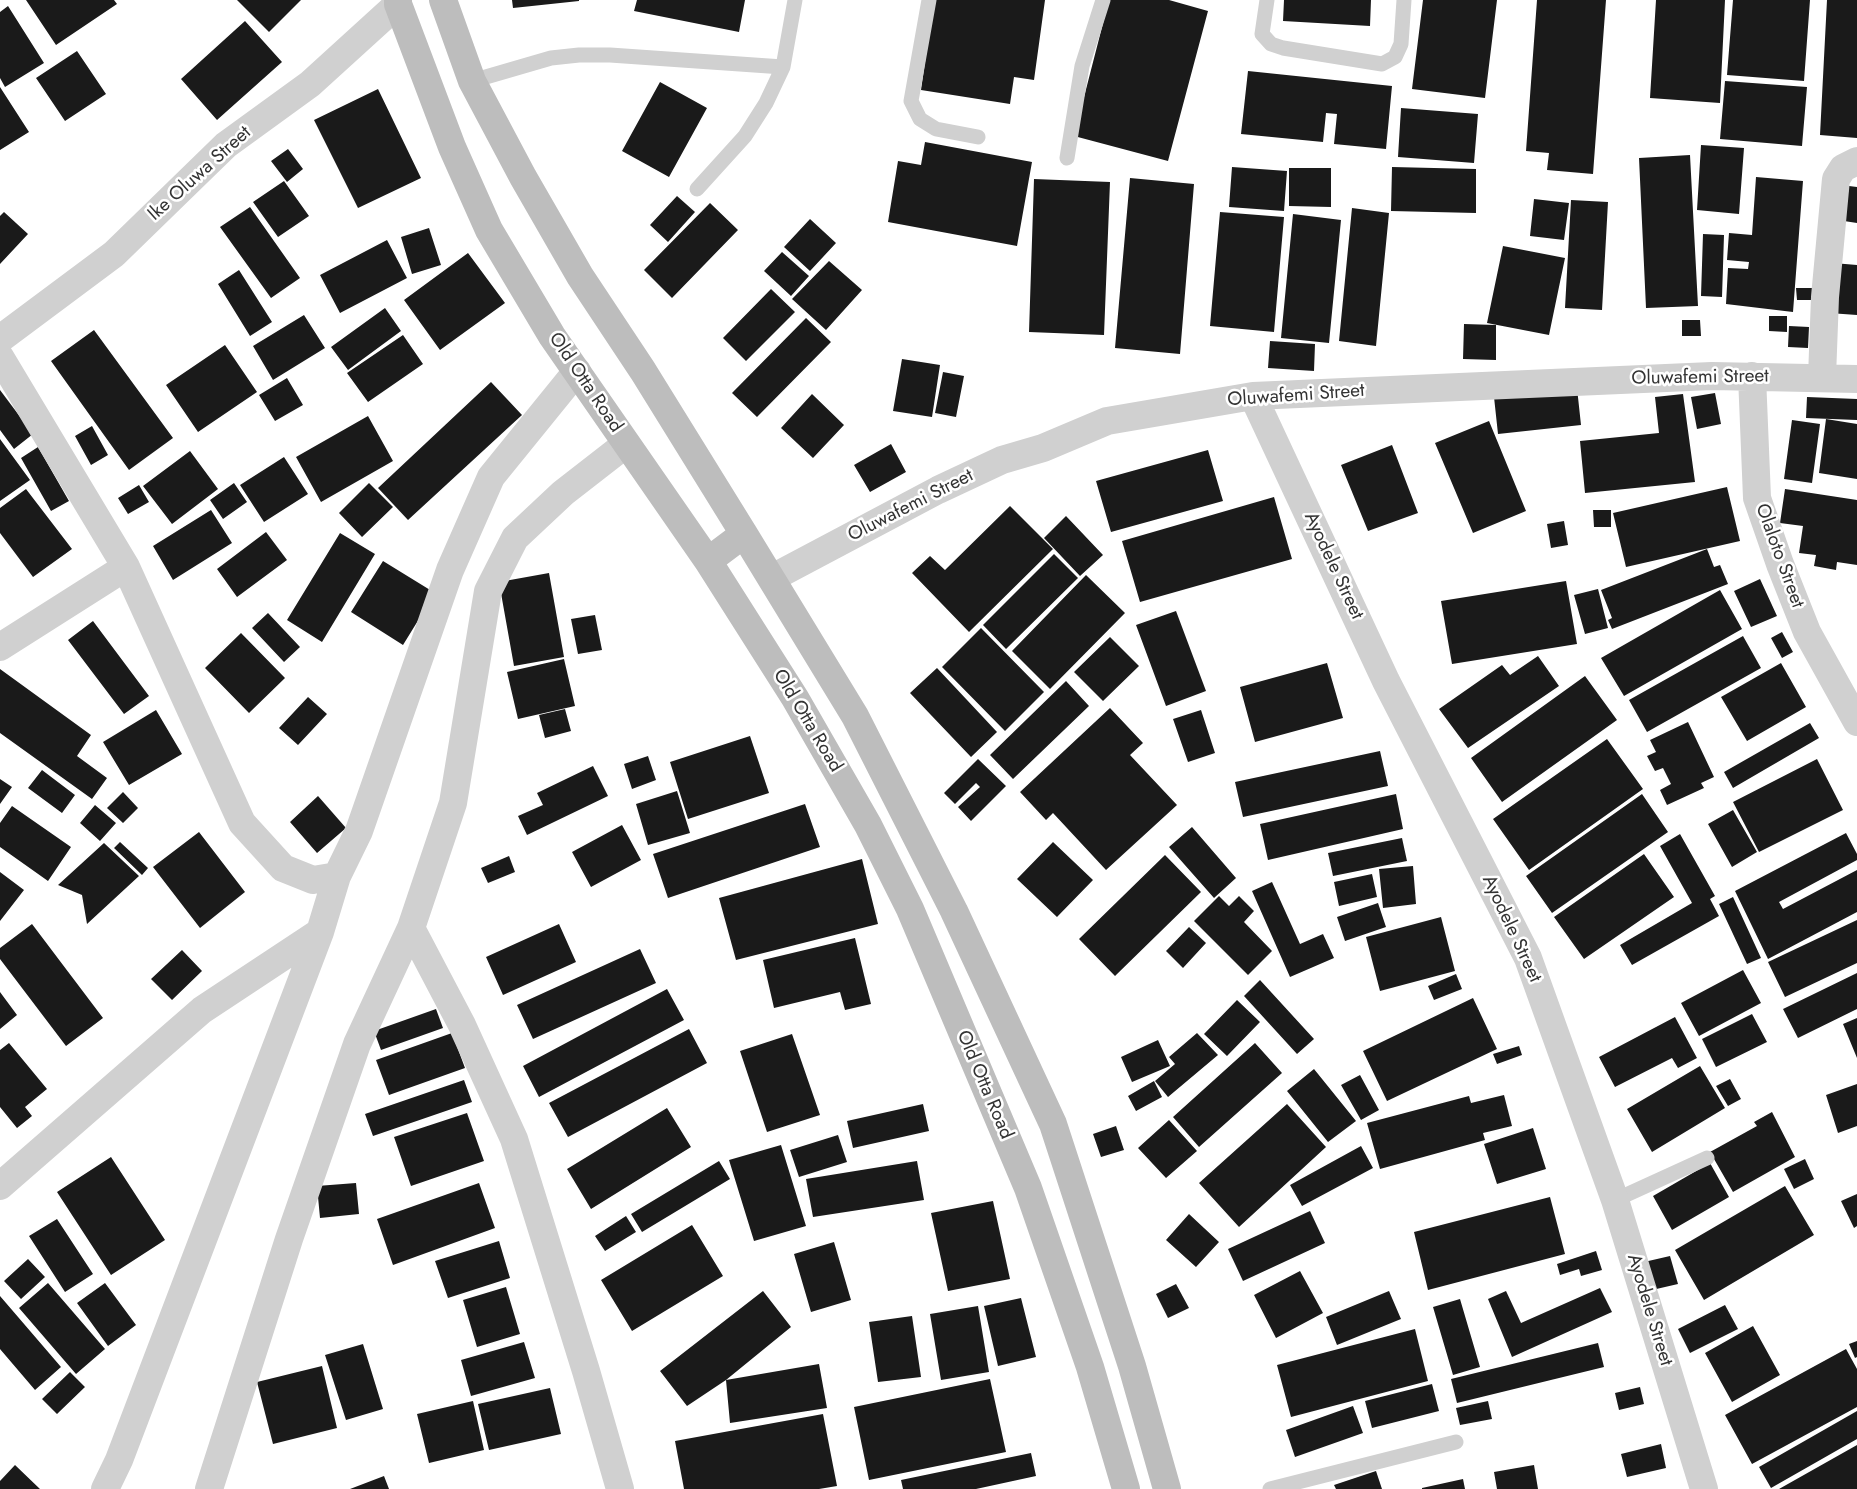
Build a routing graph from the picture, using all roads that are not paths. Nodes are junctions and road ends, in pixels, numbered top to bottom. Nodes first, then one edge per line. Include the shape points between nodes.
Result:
1 (443, 0) edge
2 (795, 0) edge
3 (929, 0) edge
4 (1103, 0) edge
5 (1267, 0) edge
6 (1404, 0) edge
7 (398, 2) edge
8 (783, 67) junction
9 (472, 82) junction
10 (978, 137) dead end
11 (1067, 158) dead end
12 (1857, 161) edge
13 (697, 190) dead end
14 (0, 339) edge
15 (0, 358) edge
16 (577, 371) junction
17 (1752, 376) junction
18 (1822, 377) junction
19 (1857, 378) edge
20 (1253, 396) junction
21 (620, 435) junction
22 (744, 534) junction
23 (708, 561) junction
24 (126, 567) junction
25 (772, 578) junction
26 (0, 647) edge
27 (1857, 722) edge
28 (337, 876) junction
29 (411, 928) junction
30 (320, 932) junction
31 (1707, 1158) dead end
32 (0, 1186) edge
33 (1615, 1200) junction
34 (1456, 1442) dead end
35 (105, 1489) edge
36 (209, 1489) edge
37 (620, 1489) edge
38 (1126, 1489) edge
39 (1166, 1489) edge
40 (1270, 1489) edge
41 (1704, 1489) edge

1 - 9 street
2 - 8 lane
3 - 10 lane via 911,101 920,120 936,129
4 - 11 lane via 1082,66
5 - 6 lane via 1262,34 1270,44 1382,64 1395,57 1400,44
7 - 14 street, Ike Oluwa Street via 310,84 226,145 114,254
7 - 16 street, Old Otta Road via 452,147 488,230
8 - 9 lane via 610,54 580,55 551,58
8 - 13 lane via 766,103 744,136
9 - 22 street via 580,276
12 - 18 street via 1843,168 1836,178 1825,297
15 - 24 street
16 - 21 street, Old Otta Road
16 - 28 street via 491,477 450,570 359,831
17 - 18 street, Oluwafemi Street
17 - 20 street, Oluwafemi Street
17 - 27 street, Olaloto Street via 1757,498 1806,632
18 - 19 street, Oluwafemi Street
20 - 25 street, Oluwafemi Street via 1107,421 1043,448 1002,460 938,490
20 - 33 street, Ayodele Street via 1386,681 1528,958
21 - 23 street, Old Otta Road
21 - 29 street via 515,538 488,590 453,803
22 - 23 street
22 - 25 street
23 - 38 street, Old Otta Road via 795,698 868,825 910,908 1028,1188 1090,1367
24 - 26 street
24 - 28 street via 242,823 283,868 313,880
25 - 39 street via 855,716 954,911 1053,1124 1132,1366
28 - 30 street
29 - 36 street via 357,1044 289,1239
29 - 37 street via 462,1025 514,1138
30 - 32 street via 202,1010
30 - 35 street via 119,1460
31 - 33 lane
33 - 41 street, Ayodele Street
34 - 40 lane

